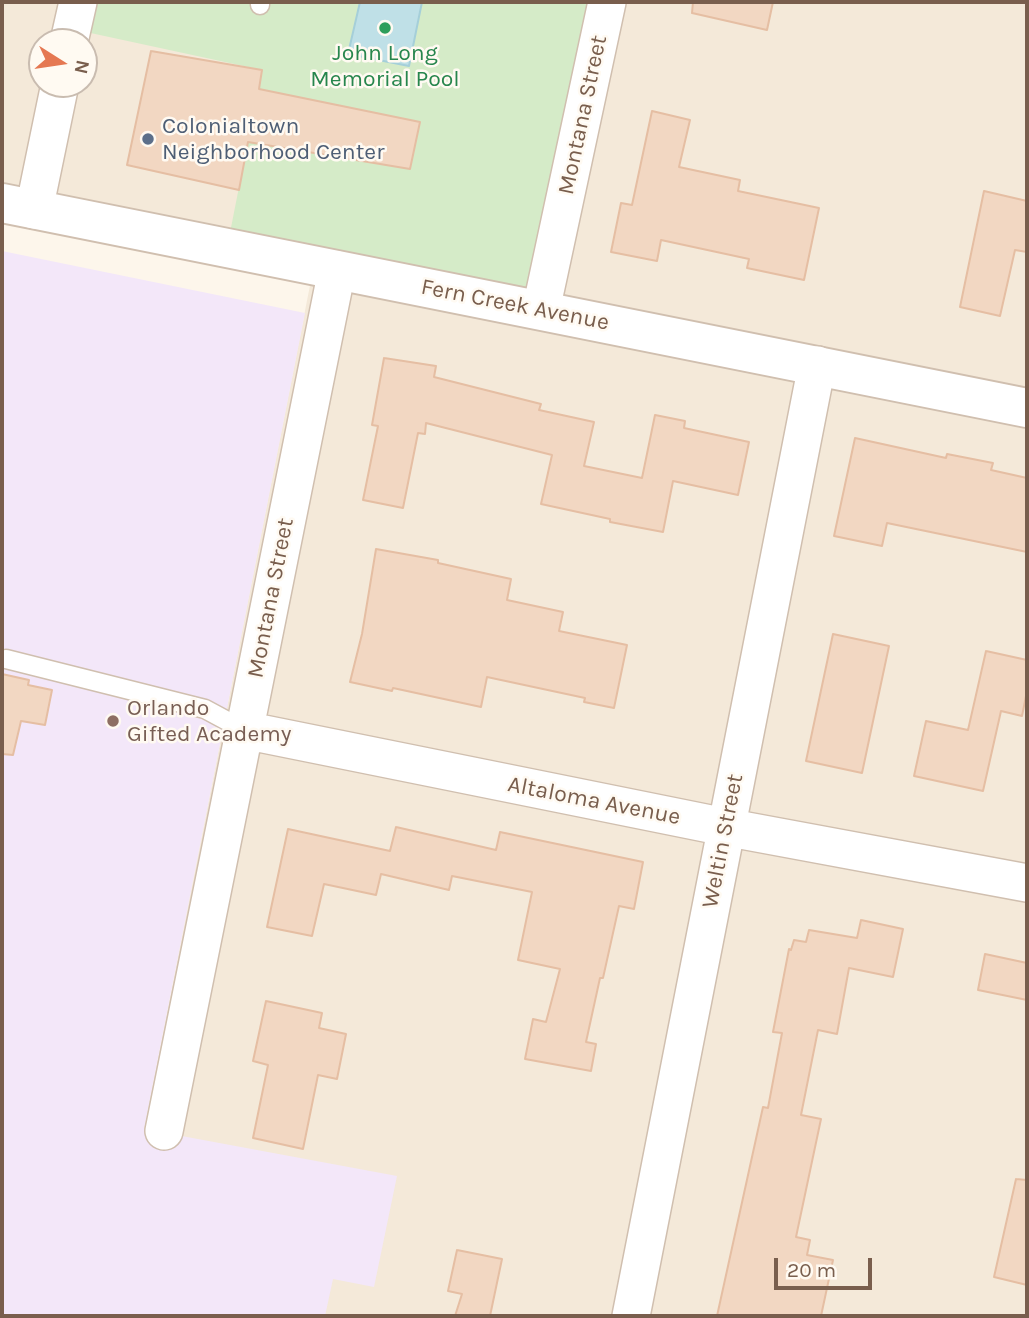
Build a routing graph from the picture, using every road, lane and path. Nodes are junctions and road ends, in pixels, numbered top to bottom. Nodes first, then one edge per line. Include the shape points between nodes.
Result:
1 (78, 2) edge
2 (607, 2) edge
3 (72, 28) edge
4 (55, 98) edge
5 (18, 207) edge
6 (337, 270) junction
7 (541, 310) junction
8 (817, 365) junction
9 (1027, 408) edge
10 (6, 659) dead end
11 (244, 730) junction
12 (725, 827) junction
13 (1027, 883) edge
14 (164, 1131) dead end
15 (631, 1316) edge

1 - 3 street
2 - 7 street, Montana Street
4 - 5 street
5 - 6 street, Fern Creek Avenue
6 - 7 street, Fern Creek Avenue
6 - 11 street, Montana Street
7 - 8 street, Fern Creek Avenue
8 - 9 street, Fern Creek Avenue
8 - 12 street, Weltin Street
10 - 11 lane via 205,709
11 - 12 street, Altaloma Avenue
11 - 14 street, Montana Street
12 - 13 street, Altaloma Avenue
12 - 15 street, Weltin Street

